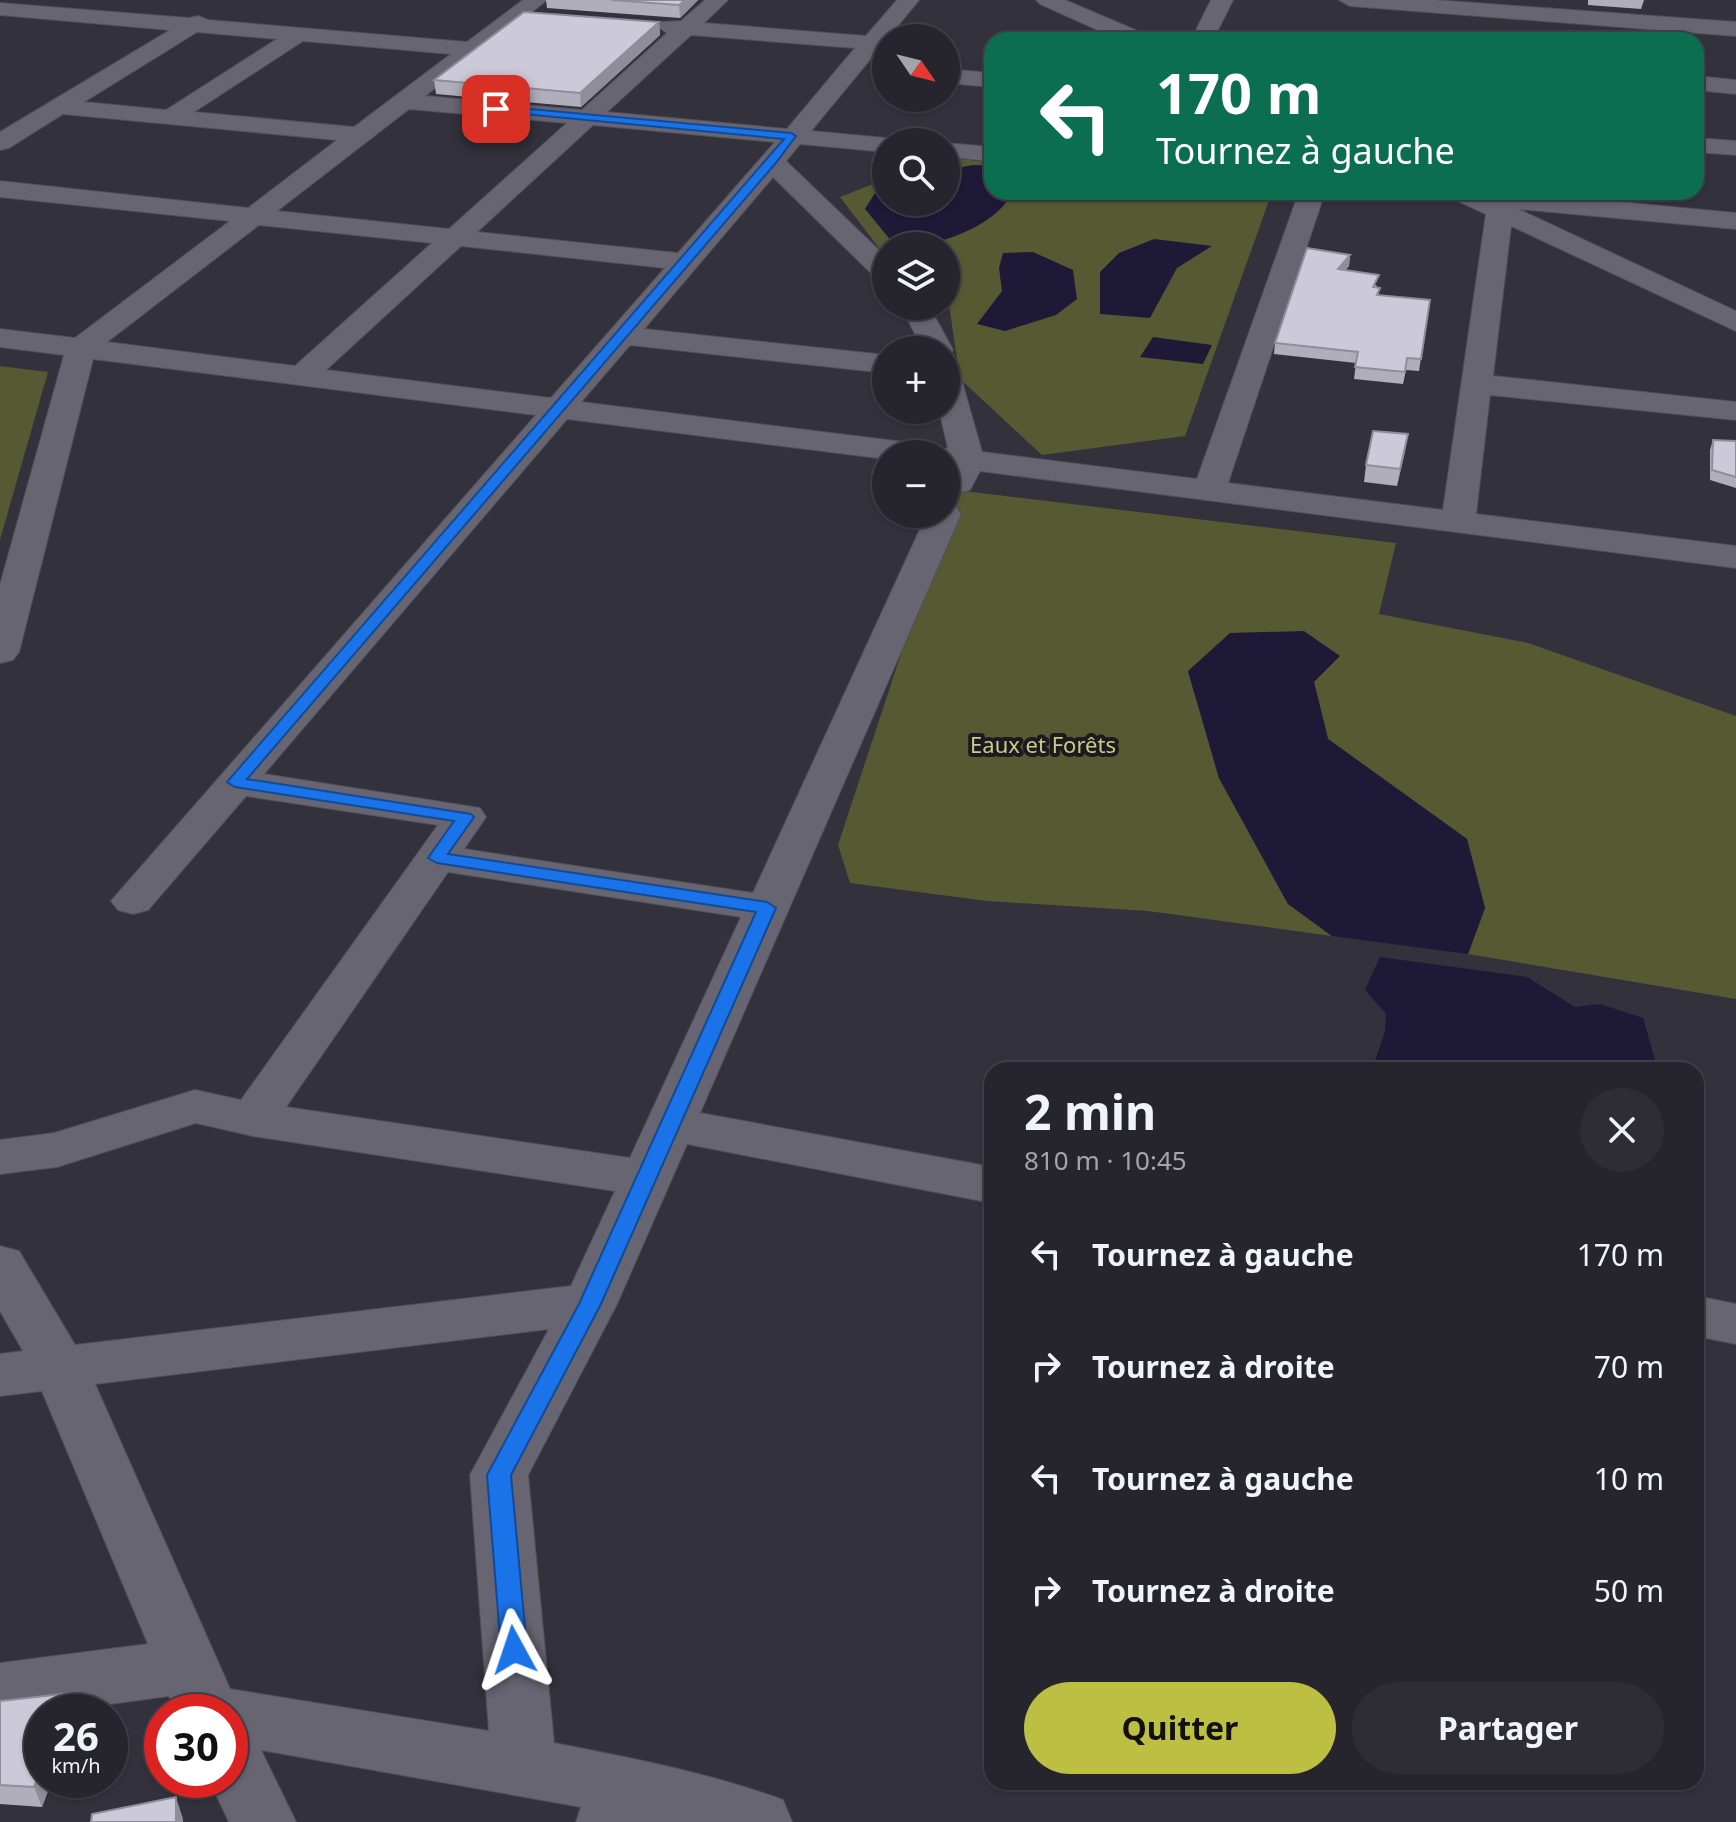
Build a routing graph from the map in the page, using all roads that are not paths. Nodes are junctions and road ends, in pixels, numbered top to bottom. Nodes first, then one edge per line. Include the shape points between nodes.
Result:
1 (717, 0) edge
2 (908, 0) edge
3 (1047, 0) edge
4 (1222, 0) edge
5 (1350, 0) edge
6 (223, 6) dead end
7 (1527, 7) edge
8 (0, 9) edge
9 (533, 11) edge
10 (192, 25) junction
11 (654, 26) edge
12 (685, 29) junction
13 (1736, 29) edge
14 (1121, 32) edge
15 (1206, 32) edge
16 (1523, 32) edge
17 (298, 35) junction
18 (782, 36) junction
19 (471, 49) junction
20 (865, 60) junction
21 (960, 77) edge
22 (984, 79) edge
23 (1704, 84) edge
24 (1736, 87) edge
25 (404, 101) junction
26 (60, 107) junction
27 (171, 117) junction
28 (587, 118) junction
29 (359, 135) junction
30 (791, 136) junction
31 (0, 143) edge
32 (872, 144) edge
33 (1704, 146) edge
34 (1736, 148) edge
35 (960, 151) edge
36 (984, 153) edge
37 (772, 162) junction
38 (0, 189) edge
39 (1309, 200) edge
40 (1501, 201) edge
41 (254, 216) junction
42 (1736, 221) edge
43 (453, 238) junction
44 (872, 258) edge
45 (683, 262) junction
46 (1736, 322) edge
47 (620, 335) junction
48 (0, 338) edge
49 (81, 348) junction
50 (872, 362) edge
51 (302, 376) junction
52 (1477, 384) junction
53 (557, 408) junction
54 (1736, 411) edge
55 (872, 448) edge
56 (960, 459) edge
57 (1209, 491) junction
58 (1458, 522) junction
59 (938, 528) edge
60 (1736, 557) edge
61 (0, 652) edge
62 (235, 782) junction
63 (437, 858) junction
64 (133, 901) dead end
65 (767, 908) junction
66 (253, 1119) junction
67 (670, 1124) junction
68 (0, 1157) edge
69 (646, 1178) junction
70 (984, 1183) edge
71 (0, 1265) edge
72 (590, 1304) junction
73 (1704, 1318) edge
74 (1736, 1324) edge
75 (60, 1367) junction
76 (0, 1375) edge
77 (199, 1689) edge
78 (0, 1691) edge
79 (248, 1720) edge
80 (524, 1766) junction
81 (248, 1792) edge
82 (616, 1804) edge
83 (263, 1822) edge
84 (759, 1822) edge

1 - 12 street
2 - 20 street
3 - 14 street
4 - 15 street
5 - 7 street
6 - 10 street
7 - 13 street
7 - 16 street
8 - 10 street
9 - 19 street
10 - 17 street
10 - 26 street
11 - 12 street
12 - 18 street
12 - 28 street
17 - 19 street
17 - 27 street
18 - 20 street
18 - 20 street
19 - 25 street
20 - 30 street
21 - 22 street
23 - 24 street
25 - 28 street
25 - 29 street
26 - 27 street
26 - 31 street
27 - 29 street
28 - 30 street
28 - 43 street
29 - 41 street
30 - 32 street
30 - 37 street
33 - 34 street
35 - 36 street
37 - 44 street
37 - 45 street
38 - 41 street
39 - 57 street
40 - 42 street
40 - 46 street
40 - 52 street
41 - 43 street
41 - 49 street
43 - 45 street
43 - 51 street
45 - 47 street
47 - 50 street
47 - 53 street
48 - 49 street
49 - 51 street
49 - 61 street
51 - 53 street
52 - 54 street
52 - 58 street
53 - 55 street
53 - 62 street
56 - 57 street
57 - 58 street
58 - 60 street
59 - 65 street
62 - 63 street via 465,817
62 - 64 street
63 - 65 street
63 - 66 street
65 - 67 street
66 - 68 street via 195,1106 57,1150
66 - 69 street
67 - 69 street
67 - 70 street
69 - 72 street
71 - 75 street
72 - 75 street
72 - 80 street via 499,1475
73 - 74 street
75 - 76 street
75 - 77 street
77 - 78 street
79 - 80 street
80 - 82 street
81 - 83 street
82 - 84 street

